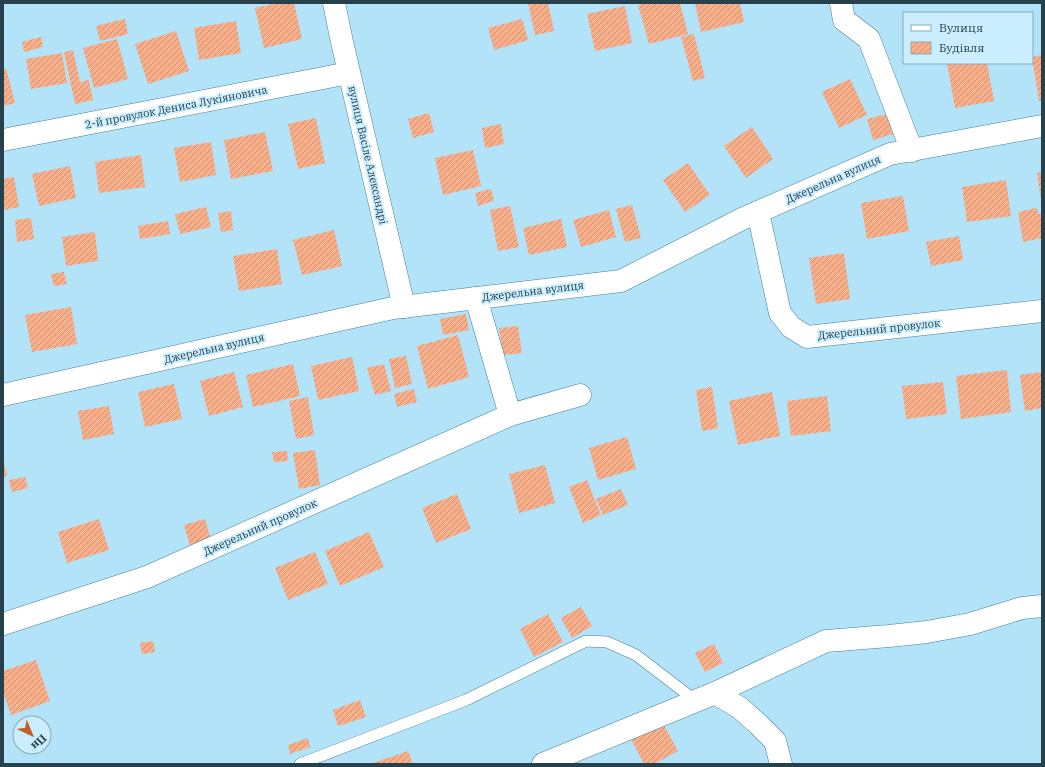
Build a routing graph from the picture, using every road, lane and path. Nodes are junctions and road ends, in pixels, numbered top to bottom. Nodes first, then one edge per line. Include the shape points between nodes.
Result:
1 (334, 3) edge
2 (841, 3) edge
3 (349, 73) junction
4 (1042, 126) edge
5 (3, 140) edge
6 (912, 151) junction
7 (758, 212) junction
8 (476, 298) junction
9 (404, 306) junction
10 (1042, 311) edge
11 (3, 395) edge
12 (580, 395) dead end
13 (510, 415) junction
14 (1042, 606) edge
15 (3, 624) edge
16 (706, 697) junction
17 (300, 764) edge
18 (543, 764) edge
19 (781, 764) edge

1 - 3 street, вулиця Васіле Александрі
2 - 6 street via 844,20 869,39
3 - 5 street, 2-й провулок Дениса Лукіяновича
3 - 9 street, вулиця Васіле Александрі
4 - 6 street, Джерельна вулиця
6 - 7 street, Джерельна вулиця via 890,154
7 - 8 street, Джерельна вулиця via 620,281
7 - 10 street, Джерельний провулок via 780,313 791,327 807,337
8 - 9 street, Джерельна вулиця
8 - 13 street
9 - 11 street, Джерельна вулиця
12 - 13 street, Джерельний провулок
13 - 15 street, Джерельний провулок via 147,578
14 - 16 street via 1022,608 970,624 927,632 826,641
16 - 17 lane via 636,655 607,642 586,641 466,700
16 - 18 street
16 - 19 street via 740,708 759,724 775,741

